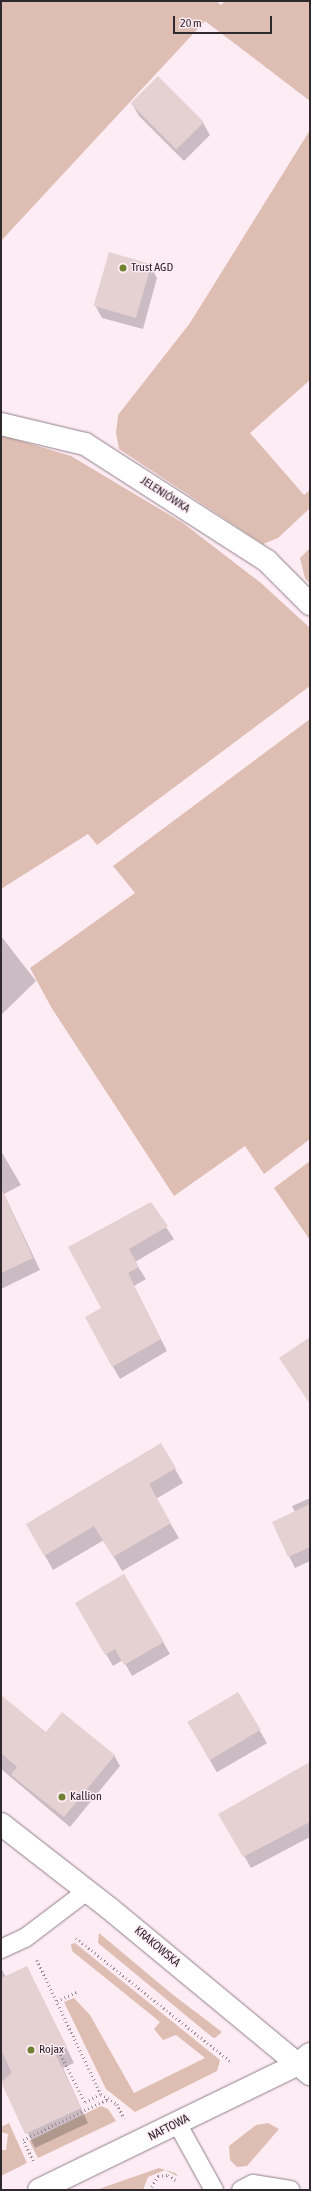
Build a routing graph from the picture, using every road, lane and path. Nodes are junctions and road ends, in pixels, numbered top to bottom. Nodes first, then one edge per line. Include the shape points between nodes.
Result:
1 (1, 424) edge
2 (310, 604) edge
3 (1, 1824) edge
4 (87, 1891) junction
5 (76, 1938) dead end
6 (18, 1942) junction
7 (1, 1949) edge
8 (78, 1991) dead end
9 (57, 2001) junction
10 (59, 2050) dead end
11 (230, 2061) dead end
12 (306, 2064) edge
13 (101, 2094) junction
14 (108, 2099) junction
15 (126, 2122) dead end
16 (177, 2123) junction
17 (35, 2164) dead end
18 (180, 2184) dead end
19 (148, 2189) edge
20 (39, 2190) edge
21 (214, 2190) edge
22 (241, 2190) edge
23 (291, 2190) edge

1 - 2 street, JELENIÓWKA via 85,444 267,562
3 - 4 street, KRAKOWSKA
4 - 6 lane
4 - 12 street, KRAKOWSKA
5 - 11 path
6 - 7 lane
6 - 9 path via 34,1952
8 - 9 path
9 - 13 path
10 - 13 path via 85,2102
12 - 16 street, NAFTOWA
13 - 14 path
14 - 15 path via 117,2104
14 - 17 path via 23,2140
16 - 20 street, NAFTOWA
16 - 21 lane
18 - 19 path via 163,2174 154,2178
22 - 23 lane via 253,2184

